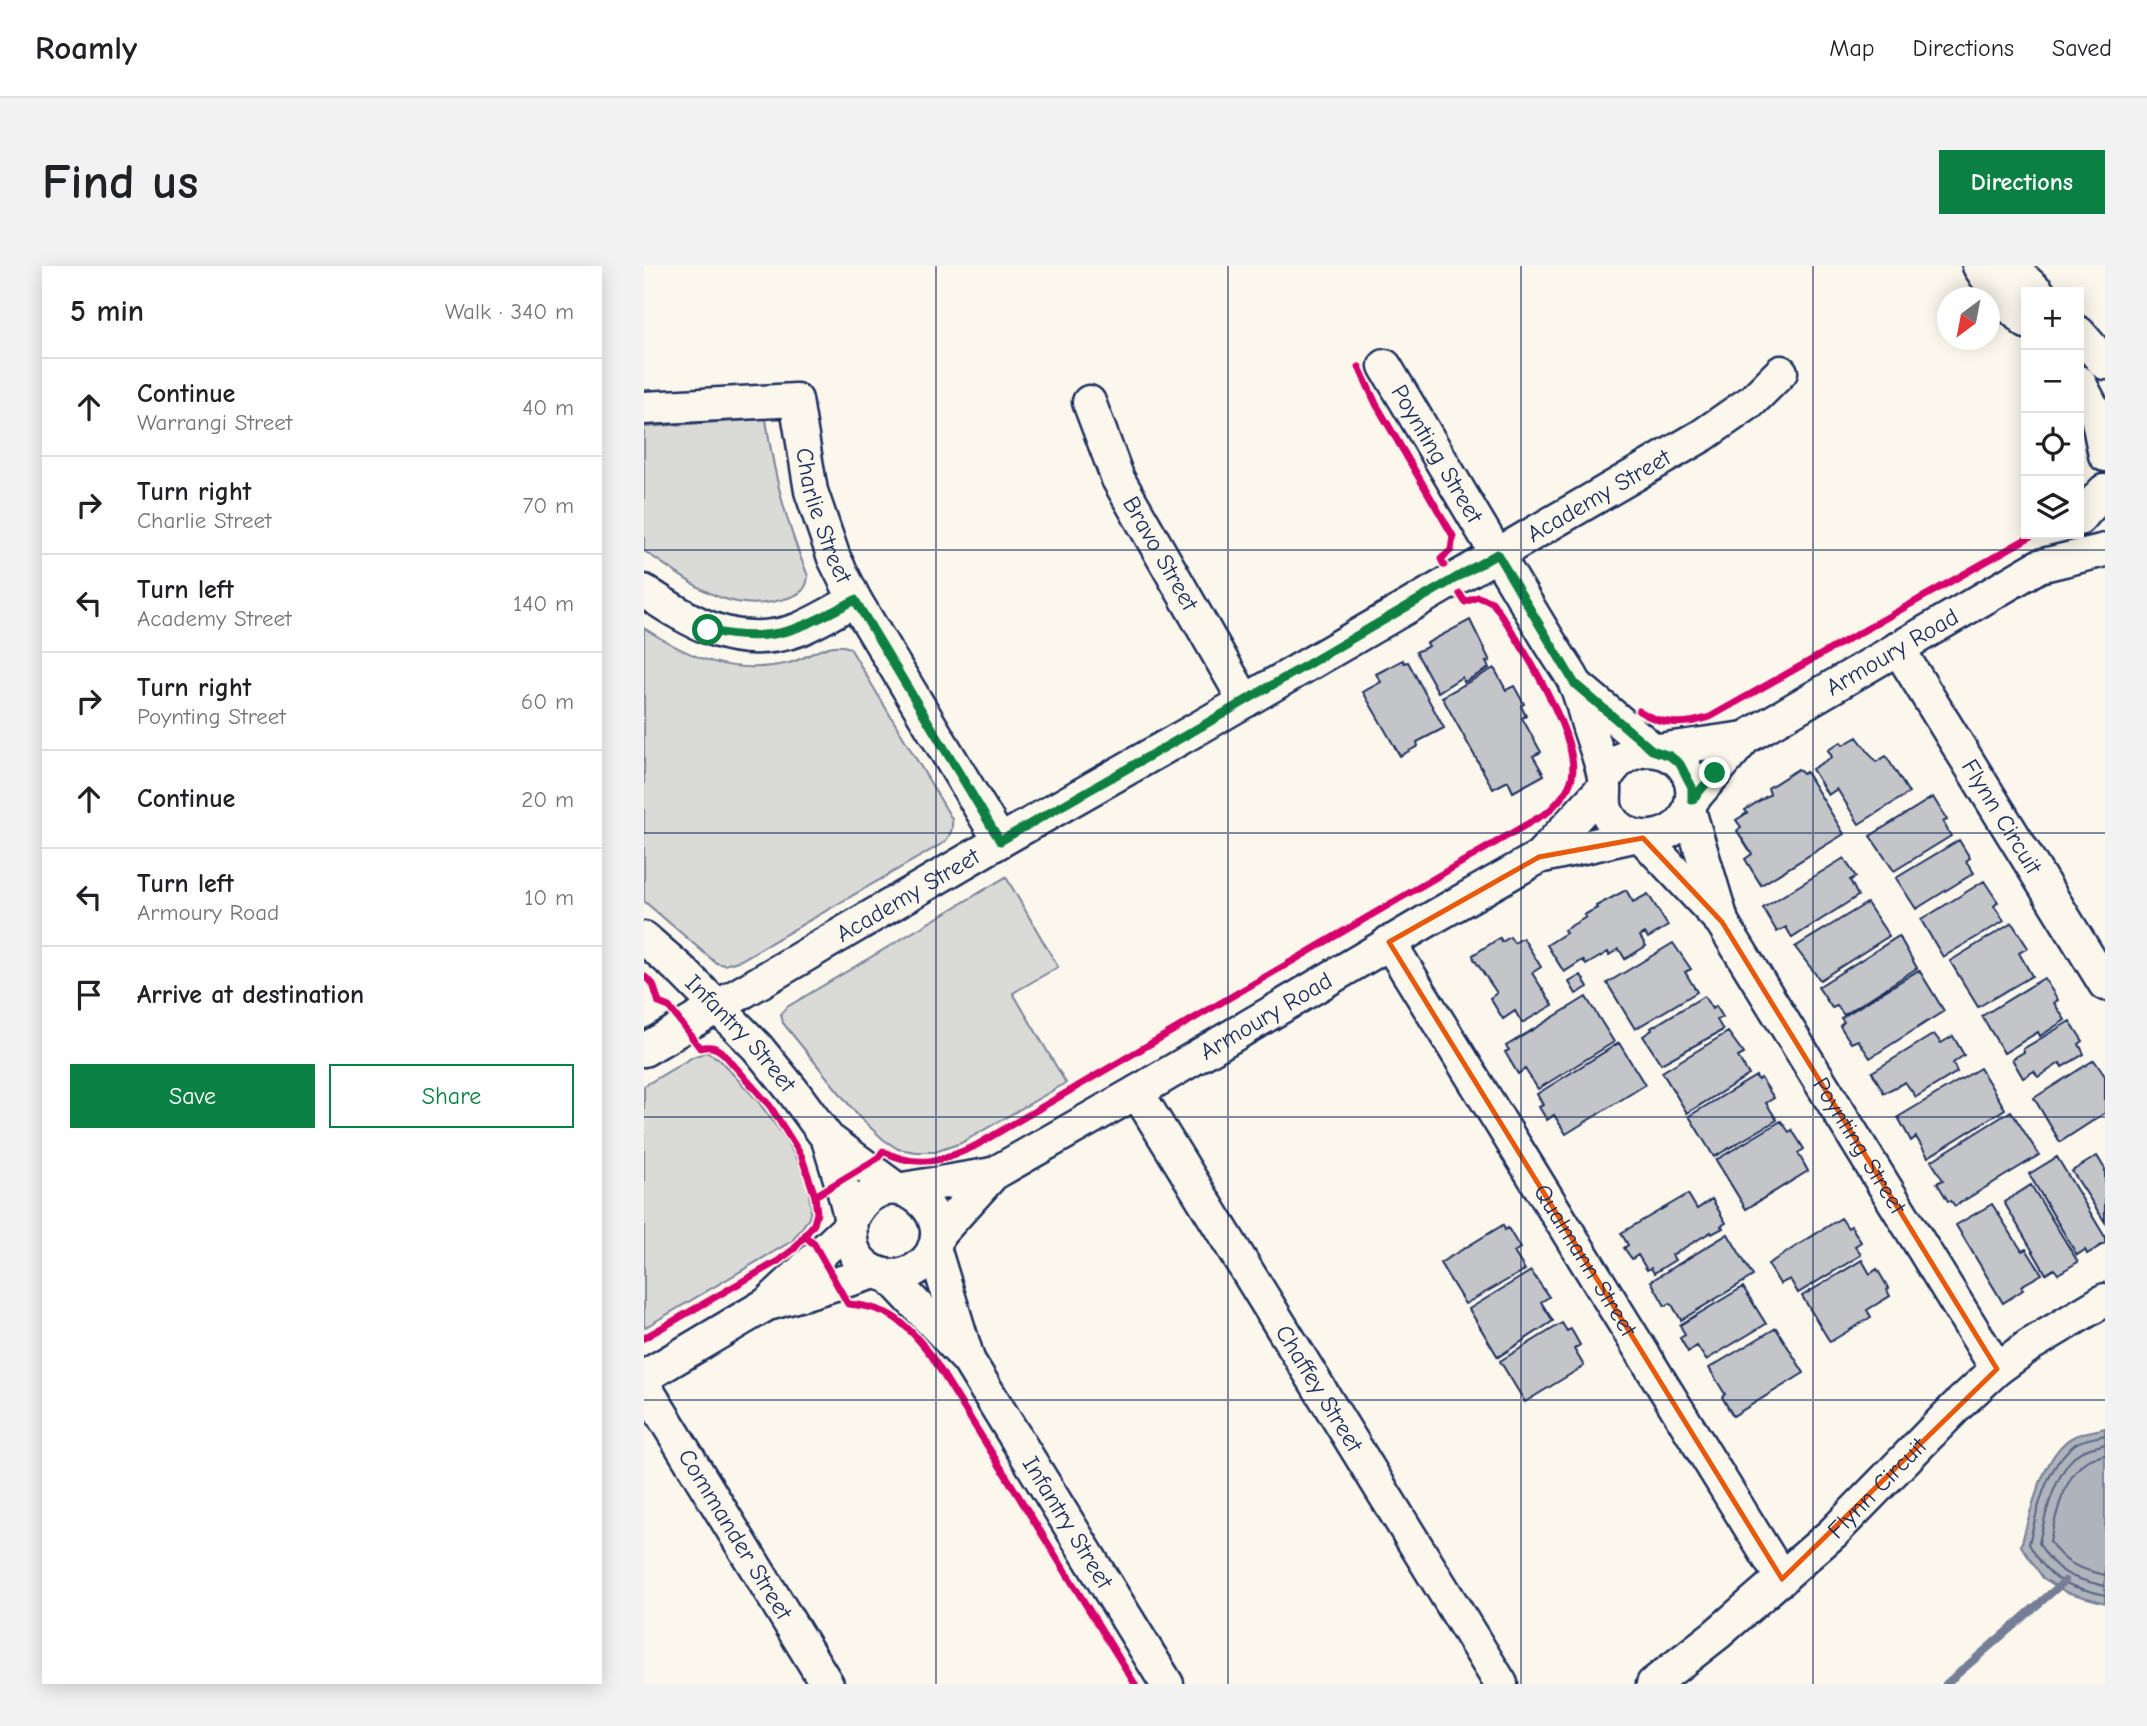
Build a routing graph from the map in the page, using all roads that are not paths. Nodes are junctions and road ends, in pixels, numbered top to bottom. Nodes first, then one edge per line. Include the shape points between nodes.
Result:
1 (1979, 266) edge
2 (2004, 266) edge
3 (2032, 287) edge
4 (2021, 317) edge
5 (2084, 339) edge
6 (2105, 363) edge
7 (1385, 366) dead end
8 (1781, 372) dead end
9 (2084, 391) edge
10 (1089, 402) dead end
11 (644, 408) edge
12 (2105, 455) edge
13 (2105, 483) edge
14 (2105, 491) edge
15 (2105, 500) edge
16 (2084, 514) edge
17 (2062, 539) edge
18 (2105, 550) edge
19 (1497, 554) junction
20 (2039, 566) junction
21 (644, 592) edge
22 (855, 600) junction
23 (1898, 648) junction
24 (1575, 684) junction
25 (1245, 701) junction
26 (1745, 738) junction
27 (1655, 750) junction
28 (1605, 783) junction
29 (1690, 805) junction
30 (1639, 837) junction
31 (1000, 841) junction
32 (1539, 857) junction
33 (1722, 922) junction
34 (644, 938) edge
35 (1390, 942) junction
36 (2105, 984) edge
37 (719, 1007) junction
38 (644, 1050) edge
39 (1137, 1092) junction
40 (828, 1139) junction
41 (993, 1174) junction
42 (899, 1189) junction
43 (850, 1223) junction
44 (936, 1242) junction
45 (882, 1274) junction
46 (2105, 1300) edge
47 (767, 1304) junction
48 (968, 1360) junction
49 (1997, 1369) junction
50 (644, 1377) edge
51 (644, 1385) edge
52 (1782, 1579) junction
53 (827, 1684) edge
54 (1167, 1684) edge
55 (1501, 1684) edge
56 (1653, 1684) edge

1 - 4 street via 1999,296
2 - 3 street
5 - 6 street
7 - 19 street, Poynting Street
8 - 19 street, Academy Street via 1722,422
9 - 12 street via 2097,416
10 - 25 street, Bravo Street via 1118,479
11 - 22 street, Charlie Street via 796,400 811,491 834,558
13 - 14 street
14 - 15 street
14 - 16 street
17 - 20 street, Armoury Road
18 - 20 street, Armoury Road
19 - 24 street, Poynting Street
19 - 25 street, Academy Street
20 - 23 street, Armoury Road
21 - 22 street via 708,630 752,637 795,630
22 - 31 street, Charlie Street
23 - 26 street, Armoury Road
23 - 36 street, Flynn Circuit
24 - 27 street, Poynting Street
24 - 28 street, Poynting Street
25 - 31 street, Academy Street
26 - 27 street, Armoury Road
26 - 29 street, Armoury Road
27 - 28 street via 1623,757
27 - 29 street via 1680,764 1692,787
28 - 30 street via 1607,811 1623,830
28 - 32 street, Armoury Road
29 - 30 street via 1671,832
29 - 33 street, Poynting Street
30 - 32 street, Armoury Road
30 - 33 street, Poynting Street
31 - 37 street, Academy Street
32 - 35 street, Armoury Road
33 - 49 street, Poynting Street
34 - 37 street, Infantry Street
35 - 39 street, Armoury Road
35 - 52 street, Qualmann Street
37 - 38 street, Academy Street
37 - 40 street, Infantry Street via 757,1047
39 - 41 street, Armoury Road
39 - 55 street, Chaffey Street
40 - 42 street, Infantry Street
40 - 43 street, Infantry Street
41 - 42 street, Armoury Road
41 - 44 street, Armoury Road
42 - 43 street via 867,1196
42 - 44 street via 915,1194 932,1212
43 - 45 street via 855,1254
43 - 47 street
44 - 45 street via 927,1261 916,1270
44 - 48 street, Infantry Street
45 - 47 street
45 - 48 street, Infantry Street
46 - 49 street, Flynn Circuit
47 - 50 street
48 - 54 street, Infantry Street
49 - 52 street, Flynn Circuit
51 - 53 street, Commander Street
52 - 56 street, Flynn Circuit

